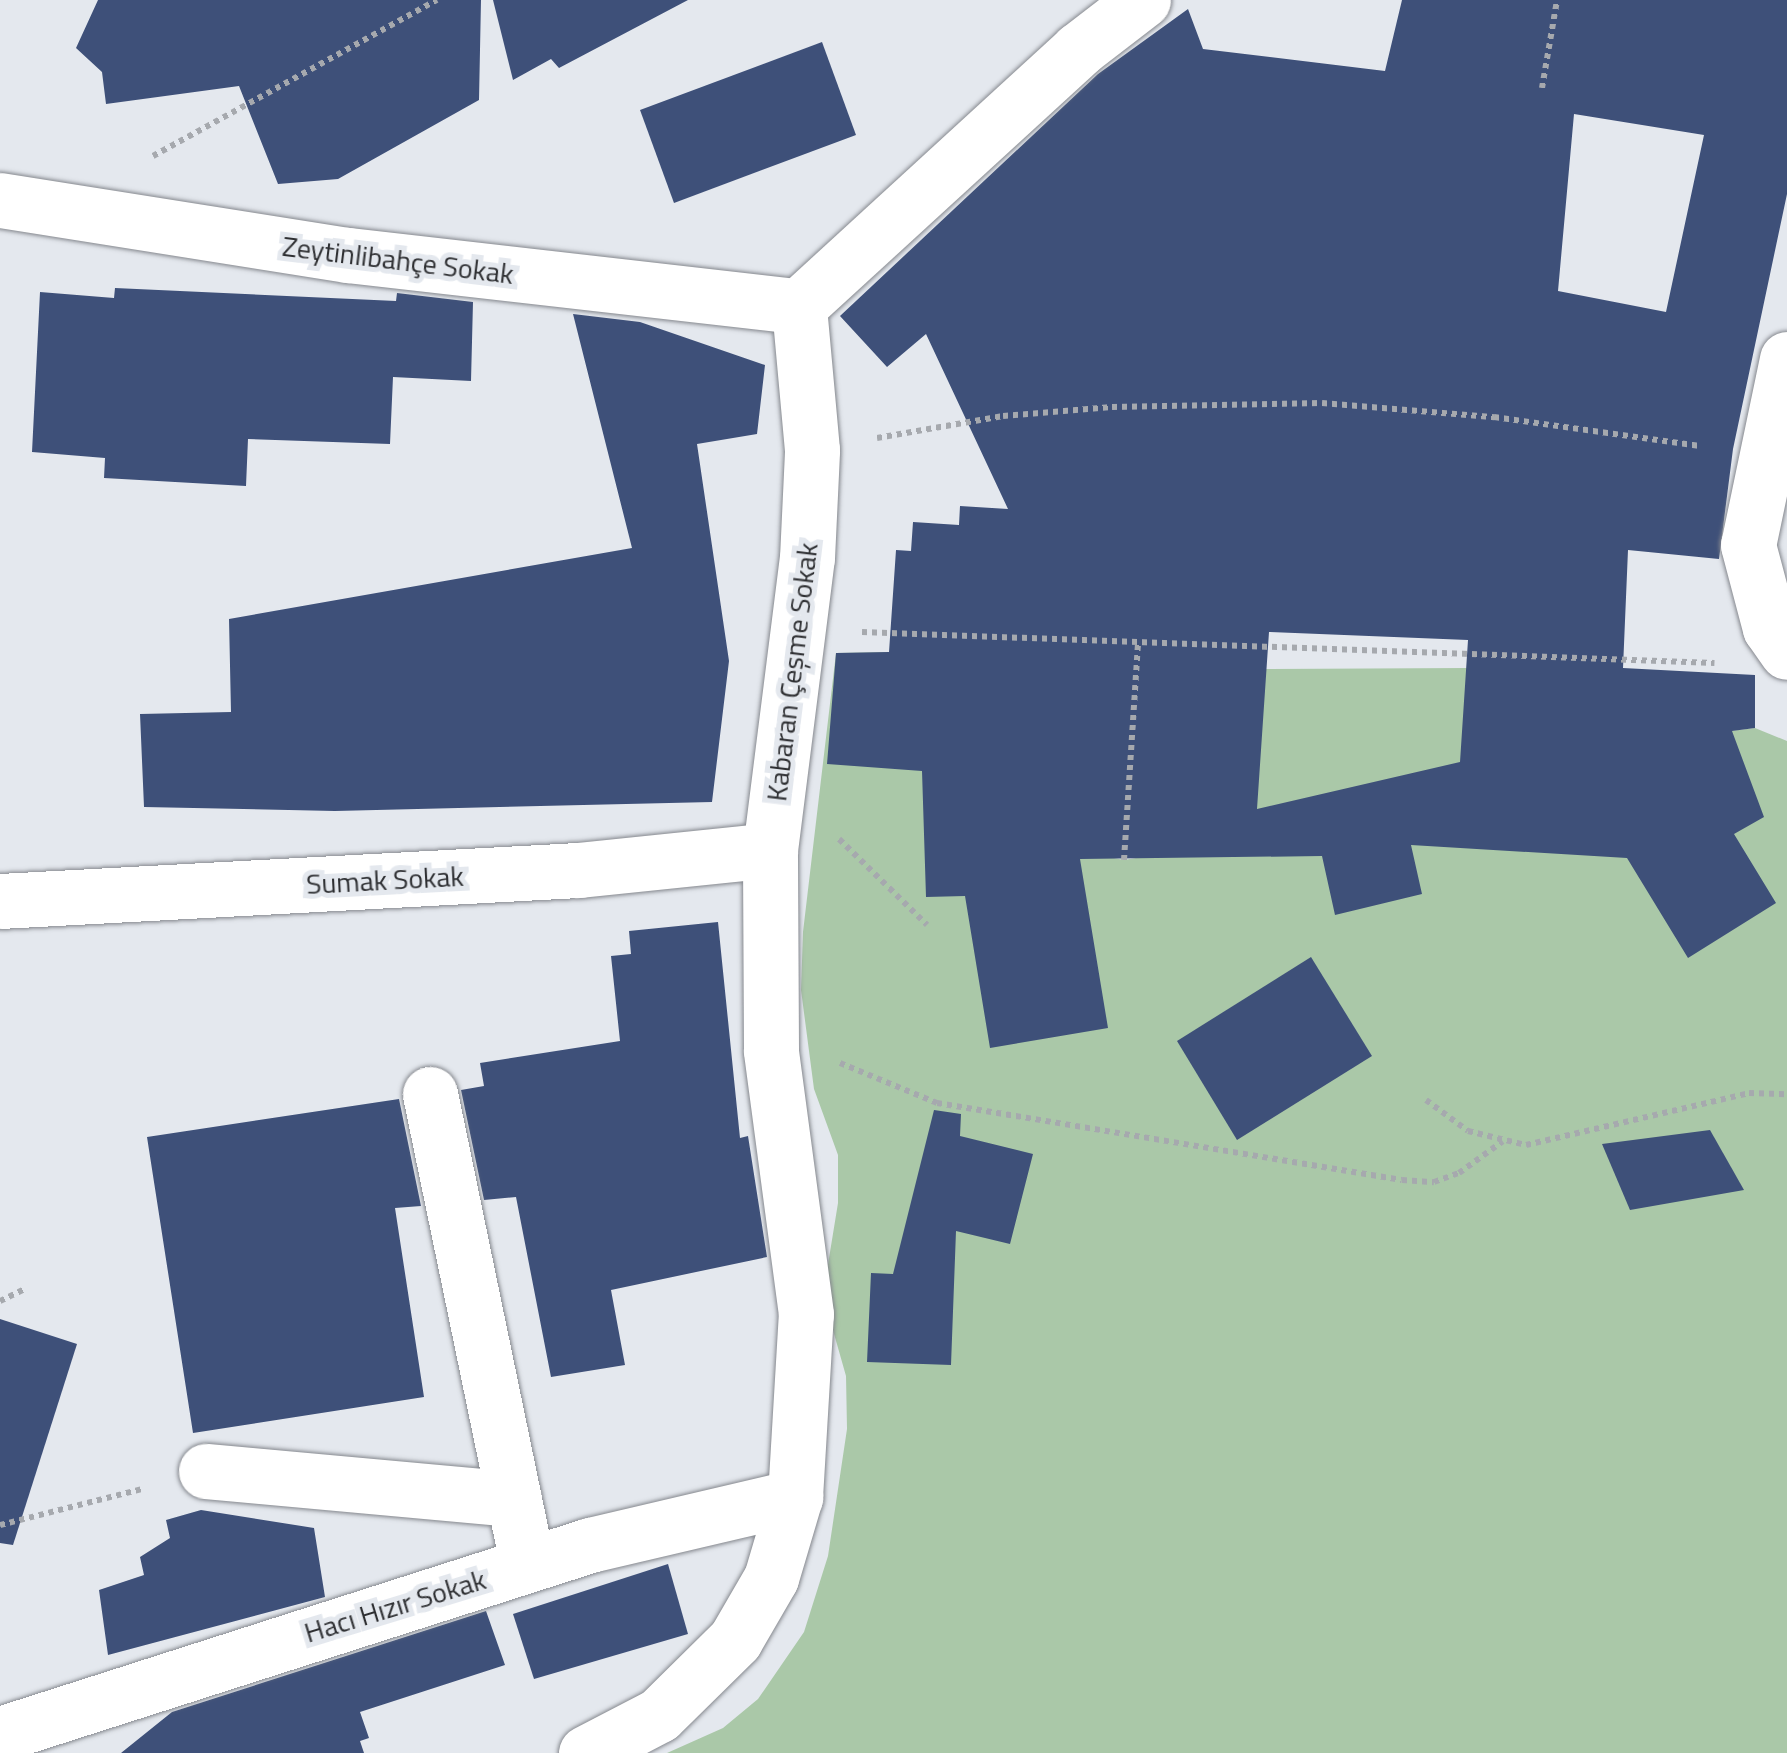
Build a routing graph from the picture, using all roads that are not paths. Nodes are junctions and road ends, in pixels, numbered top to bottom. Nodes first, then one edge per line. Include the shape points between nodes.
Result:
1 (1143, 0) edge
2 (0, 200) edge
3 (799, 306) junction
4 (1787, 359) edge
5 (1787, 652) edge
6 (770, 850) junction
7 (0, 901) edge
8 (430, 1094) dead end
9 (206, 1471) road end
10 (796, 1496) junction
11 (514, 1499) junction
12 (527, 1564) junction
13 (0, 1734) edge
14 (586, 1753) edge

1 - 3 street via 1078,50
2 - 3 street, Zeytinlibahçe Sokak via 329,253
3 - 6 street, Kabaran Çeşme Sokak via 812,450 801,630
4 - 5 street via 1748,545 1770,628
6 - 7 street, Sumak Sokak via 578,870
6 - 10 street, Kabaran Çeşme Sokak via 772,1030 806,1314
8 - 11 street
9 - 11 street
10 - 12 street, Hacı Hızır Sokak
10 - 14 street, Kabaran Çeşme Sokak via 771,1578 735,1640 659,1715
11 - 12 street
12 - 13 street, Hacı Hızır Sokak

